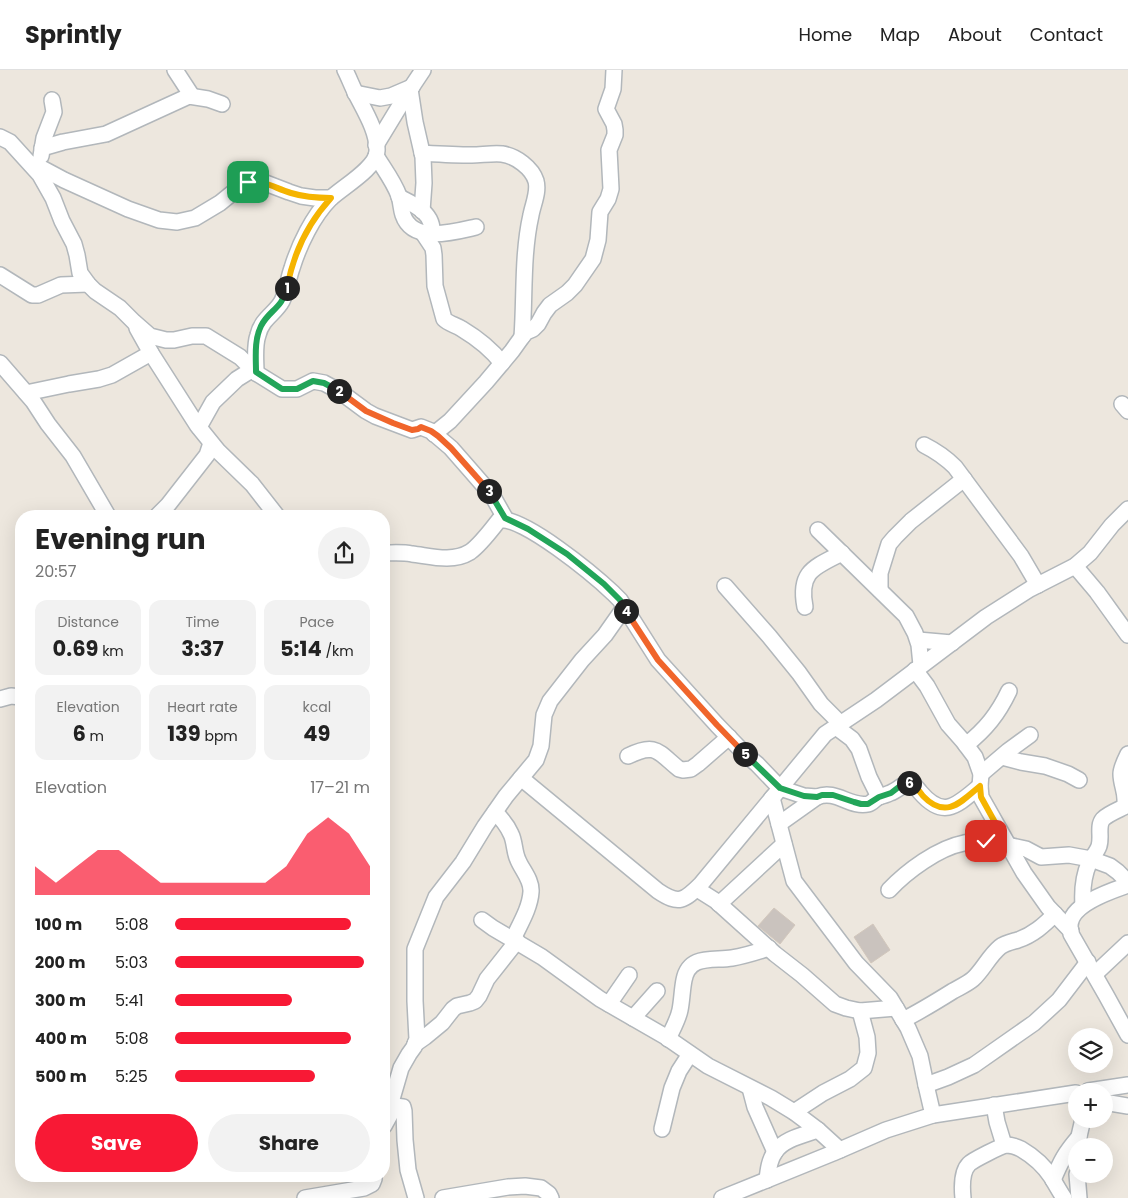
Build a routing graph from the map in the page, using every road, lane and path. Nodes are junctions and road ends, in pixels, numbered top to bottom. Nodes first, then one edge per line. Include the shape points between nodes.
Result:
1 (175, 70) edge
2 (345, 70) edge
3 (423, 70) edge
4 (614, 70) edge
5 (411, 88) junction
6 (356, 93) junction
7 (192, 96) junction
8 (52, 100) dead end
9 (222, 104) dead end
10 (0, 136) edge
11 (42, 148) junction
12 (376, 150) junction
13 (422, 153) junction
14 (34, 165) junction
15 (399, 197) junction
16 (331, 198) junction
17 (422, 211) junction
18 (476, 227) dead end
19 (427, 234) junction
20 (0, 275) edge
21 (88, 284) junction
22 (134, 322) junction
23 (258, 334) junction
24 (522, 336) junction
25 (151, 353) junction
26 (238, 356) junction
27 (502, 362) junction
28 (0, 363) edge
29 (254, 371) junction
30 (227, 388) junction
31 (26, 393) junction
32 (199, 427) junction
33 (434, 434) junction
34 (211, 443) junction
35 (924, 446) dead end
36 (964, 479) junction
37 (1128, 509) edge
38 (104, 510) edge
39 (163, 510) edge
40 (272, 510) edge
41 (505, 518) junction
42 (818, 530) dead end
43 (390, 552) edge
44 (842, 553) junction
45 (1075, 566) junction
46 (1038, 585) junction
47 (725, 586) dead end
48 (880, 590) junction
49 (805, 607) dead end
50 (624, 608) junction
51 (1128, 635) edge
52 (918, 640) junction
53 (952, 643) junction
54 (918, 668) junction
55 (1009, 691) dead end
56 (15, 696) edge
57 (0, 699) edge
58 (838, 725) junction
59 (1030, 735) dead end
60 (729, 738) junction
61 (966, 745) junction
62 (1128, 754) edge
63 (628, 756) dead end
64 (1002, 756) junction
65 (522, 778) junction
66 (981, 780) junction
67 (1079, 780) dead end
68 (776, 793) junction
69 (817, 797) junction
70 (879, 797) junction
71 (495, 812) junction
72 (779, 824) junction
73 (1005, 840) junction
74 (784, 844) junction
75 (1091, 859) junction
76 (1128, 883) edge
77 (697, 888) junction
78 (889, 890) dead end
79 (719, 904) junction
80 (1083, 905) junction
81 (1055, 914) junction
82 (482, 920) dead end
83 (1071, 930) junction
84 (515, 940) junction
85 (1128, 943) edge
86 (769, 948) junction
87 (1091, 968) junction
88 (629, 975) dead end
89 (657, 991) dead end
90 (609, 1004) junction
91 (860, 1012) junction
92 (900, 1014) junction
93 (633, 1018) junction
94 (1128, 1035) edge
95 (668, 1039) junction
96 (415, 1044) junction
97 (690, 1054) junction
98 (926, 1085) junction
99 (1128, 1085) edge
100 (1113, 1087) edge
101 (750, 1088) junction
102 (1068, 1094) edge
103 (1113, 1104) edge
104 (994, 1105) junction
105 (394, 1106) junction
106 (1128, 1106) edge
107 (794, 1112) junction
108 (390, 1114) edge
109 (933, 1115) junction
110 (662, 1129) dead end
111 (818, 1130) junction
112 (1004, 1146) junction
113 (1068, 1149) edge
114 (840, 1150) junction
115 (775, 1152) junction
116 (767, 1180) junction
117 (1053, 1180) junction
118 (373, 1182) edge
119 (1078, 1183) edge
120 (305, 1198) edge
121 (416, 1198) edge
122 (443, 1198) edge
123 (551, 1198) edge
124 (722, 1198) edge
125 (963, 1198) edge
126 (1064, 1198) edge
127 (1080, 1198) edge

1 - 7 street
2 - 6 street
3 - 5 street
4 - 24 street via 614,88 606,109 615,130 610,150 611,189 600,212 593,259 575,285 550,305 538,324
5 - 6 street via 380,98
5 - 12 street
5 - 13 street
6 - 12 street via 367,114
7 - 9 street
7 - 11 street via 106,134
8 - 11 street via 54,112
10 - 14 street
11 - 14 street
12 - 15 street
12 - 16 street via 367,169
13 - 17 street
13 - 24 street via 503,154 522,162 533,172 537,184 526,238
14 - 16 street via 128,209 177,222 195,218 220,204 248,182 263,182 301,196
14 - 21 street via 74,244 80,273
15 - 17 street
15 - 19 street via 408,224
16 - 23 street via 306,234 294,259 281,303 265,320
17 - 19 street via 431,223
18 - 19 street
19 - 27 street via 433,248 435,286 444,319 479,340
20 - 21 street via 32,295 61,285
21 - 22 street
22 - 25 street
22 - 26 street via 150,336 166,340 206,336
23 - 26 street via 249,340
23 - 29 street
24 - 27 street
25 - 31 street via 112,375
25 - 32 street
26 - 29 street
26 - 30 street
27 - 33 street via 460,411
28 - 31 street
29 - 30 street
29 - 33 street via 282,389 297,389 313,381 324,383 375,416 412,430 421,427
30 - 32 street via 213,402
31 - 38 street via 73,456
32 - 34 street
33 - 41 street via 451,448 492,495
34 - 39 street via 207,455
34 - 40 street via 252,484
35 - 36 street via 946,458
36 - 46 street via 1021,556
36 - 48 street via 911,521 889,544 880,573
37 - 45 street
41 - 43 street via 499,520 470,552 458,557
41 - 50 street via 567,554 604,584
42 - 44 street
44 - 48 street
44 - 49 street via 810,572 805,580
45 - 46 street
45 - 51 street
46 - 53 street via 986,617
47 - 58 street via 769,636
48 - 52 street via 906,616
50 - 60 street via 658,660
50 - 65 street via 550,702 544,716 536,760
52 - 53 street
52 - 54 street
53 - 54 street
54 - 58 street
54 - 61 street via 948,724
55 - 61 street via 991,722
56 - 57 street
58 - 68 street via 825,734
58 - 70 street via 858,749
59 - 64 street
60 - 63 street via 691,769 679,768 656,750 647,748
60 - 68 street
61 - 66 street via 975,757
62 - 75 street via 1121,773 1126,804 1104,818 1101,838
64 - 66 street
64 - 67 street via 1045,766
65 - 71 street
65 - 77 street via 670,899 685,898
66 - 70 street via 951,807 939,807 910,783
66 - 73 street via 981,797
68 - 69 street
68 - 72 street
68 - 77 street
69 - 70 street via 833,795 868,804
69 - 72 street
71 - 84 street via 513,836 517,859 531,884 527,909
71 - 96 street via 436,897 415,949
72 - 74 street
73 - 75 street via 1042,857 1069,855
73 - 78 street via 962,843 949,848 928,858
73 - 81 street via 1024,873
74 - 79 street
74 - 92 street via 794,881 856,963 890,998
75 - 76 street via 1110,866
75 - 80 street via 1084,876
76 - 80 street
77 - 79 street
79 - 86 street
80 - 83 street via 1073,916
81 - 83 street
81 - 92 street via 1033,933 1001,946 972,980 924,1010
82 - 84 street
83 - 87 street
84 - 90 street
84 - 96 street via 475,1001 453,1009 442,1023
85 - 87 street
86 - 91 street via 835,1004
86 - 95 street via 745,955 698,961 690,966 684,978 679,1013
87 - 94 street
87 - 98 street via 1034,1023 974,1065
88 - 90 street
89 - 93 street
90 - 93 street
91 - 92 street
91 - 107 street via 868,1045 864,1068
92 - 98 street via 920,1056
93 - 95 street
95 - 97 street
96 - 105 street via 396,1084 392,1099
97 - 101 street
97 - 110 street via 672,1088
98 - 109 street
99 - 100 street
101 - 107 street
101 - 115 street
102 - 104 street
103 - 106 street
104 - 109 street
104 - 112 street
105 - 108 street
105 - 121 street via 404,1110 408,1170
107 - 111 street
109 - 114 street via 886,1130
111 - 114 street
111 - 115 street via 784,1143
112 - 117 street via 1020,1148
112 - 125 street via 968,1164 964,1174
113 - 117 street
114 - 116 street
115 - 116 street
116 - 124 street
117 - 126 street
118 - 120 street via 364,1188
119 - 127 street
122 - 123 street via 525,1186 541,1188

